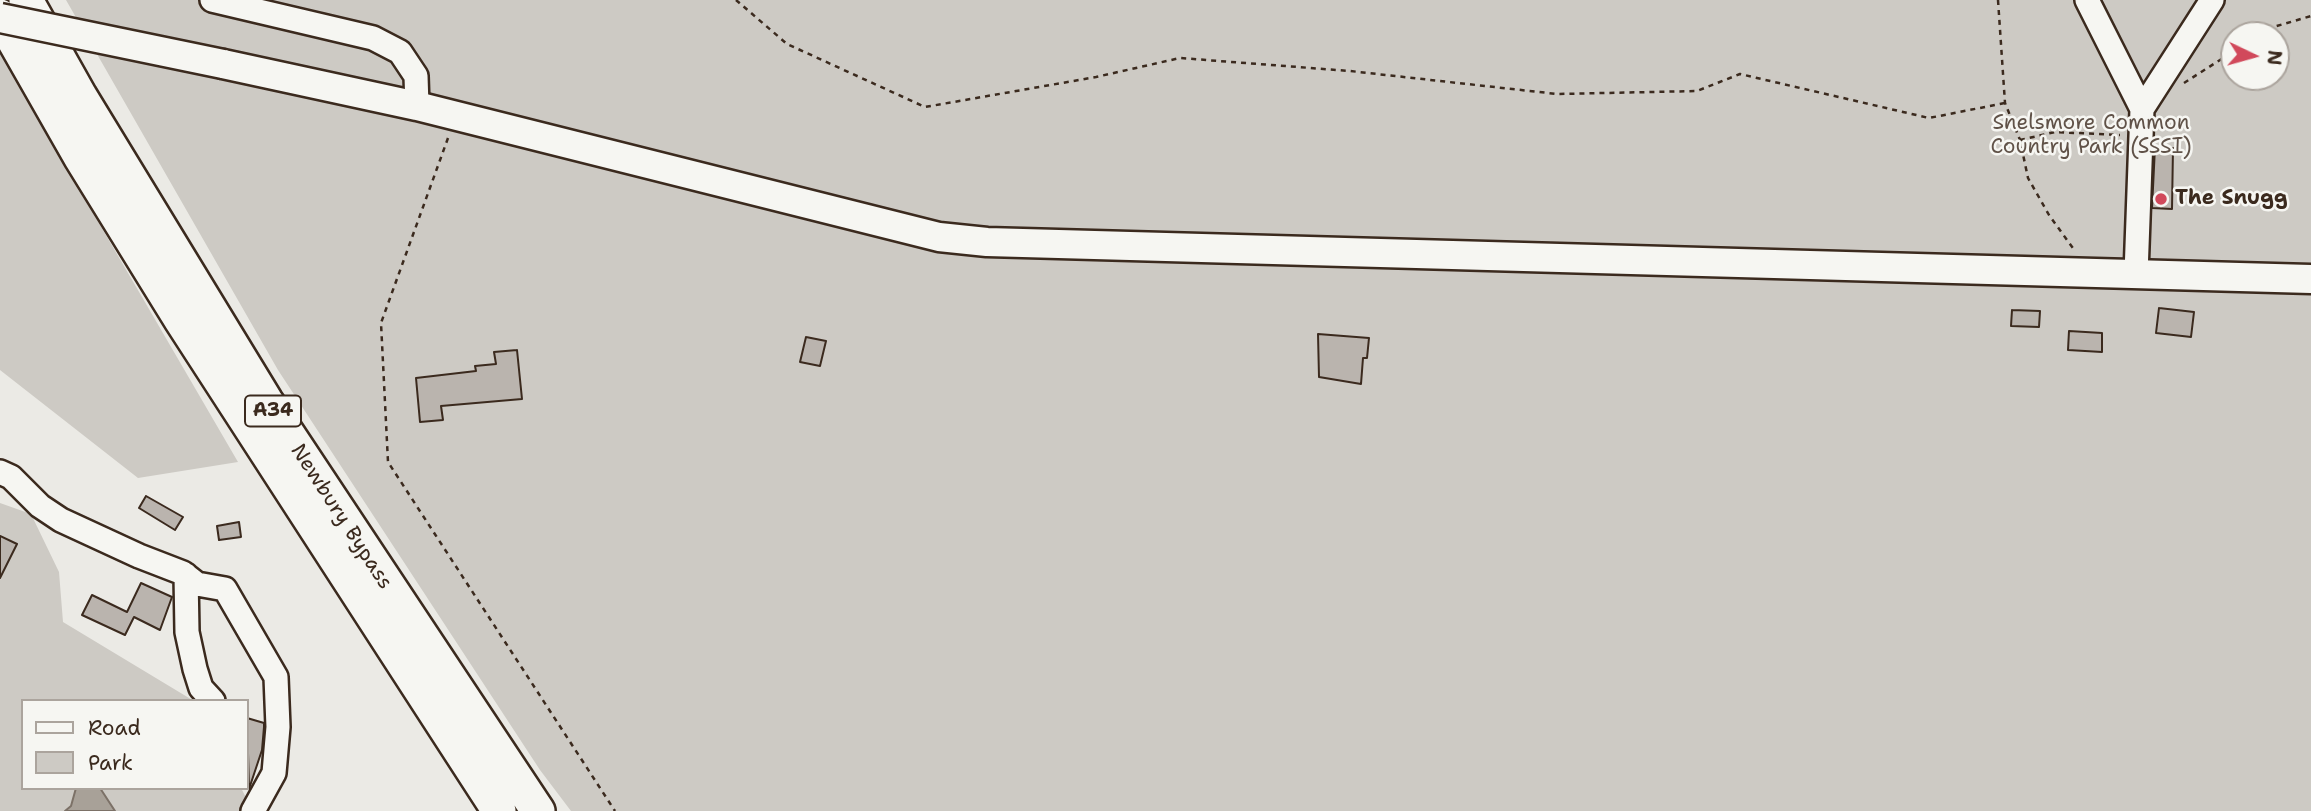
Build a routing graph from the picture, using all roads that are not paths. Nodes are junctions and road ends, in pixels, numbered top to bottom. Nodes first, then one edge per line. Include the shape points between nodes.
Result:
1 (26, 0) edge
2 (212, 0) edge
3 (2087, 0) edge
4 (2212, 0) edge
5 (0, 17) edge
6 (416, 106) junction
7 (2142, 110) junction
8 (2136, 274) junction
9 (2311, 279) edge
10 (0, 472) edge
11 (186, 575) junction
12 (211, 699) edge
13 (253, 811) edge
14 (499, 811) edge
15 (538, 811) edge

1 - 15 highway, Newbury Bypass / A34 via 266,401
2 - 6 street via 373,38 391,47 400,52 416,76
3 - 7 street
4 - 7 street
5 - 6 main road, bridge
5 - 14 highway, Newbury Bypass / A34 via 181,320
6 - 8 main road via 939,237 987,242
7 - 8 street
8 - 9 main road
10 - 11 street via 61,520
11 - 12 street via 189,644 201,688
11 - 13 street via 197,584 225,589 276,677 274,773

